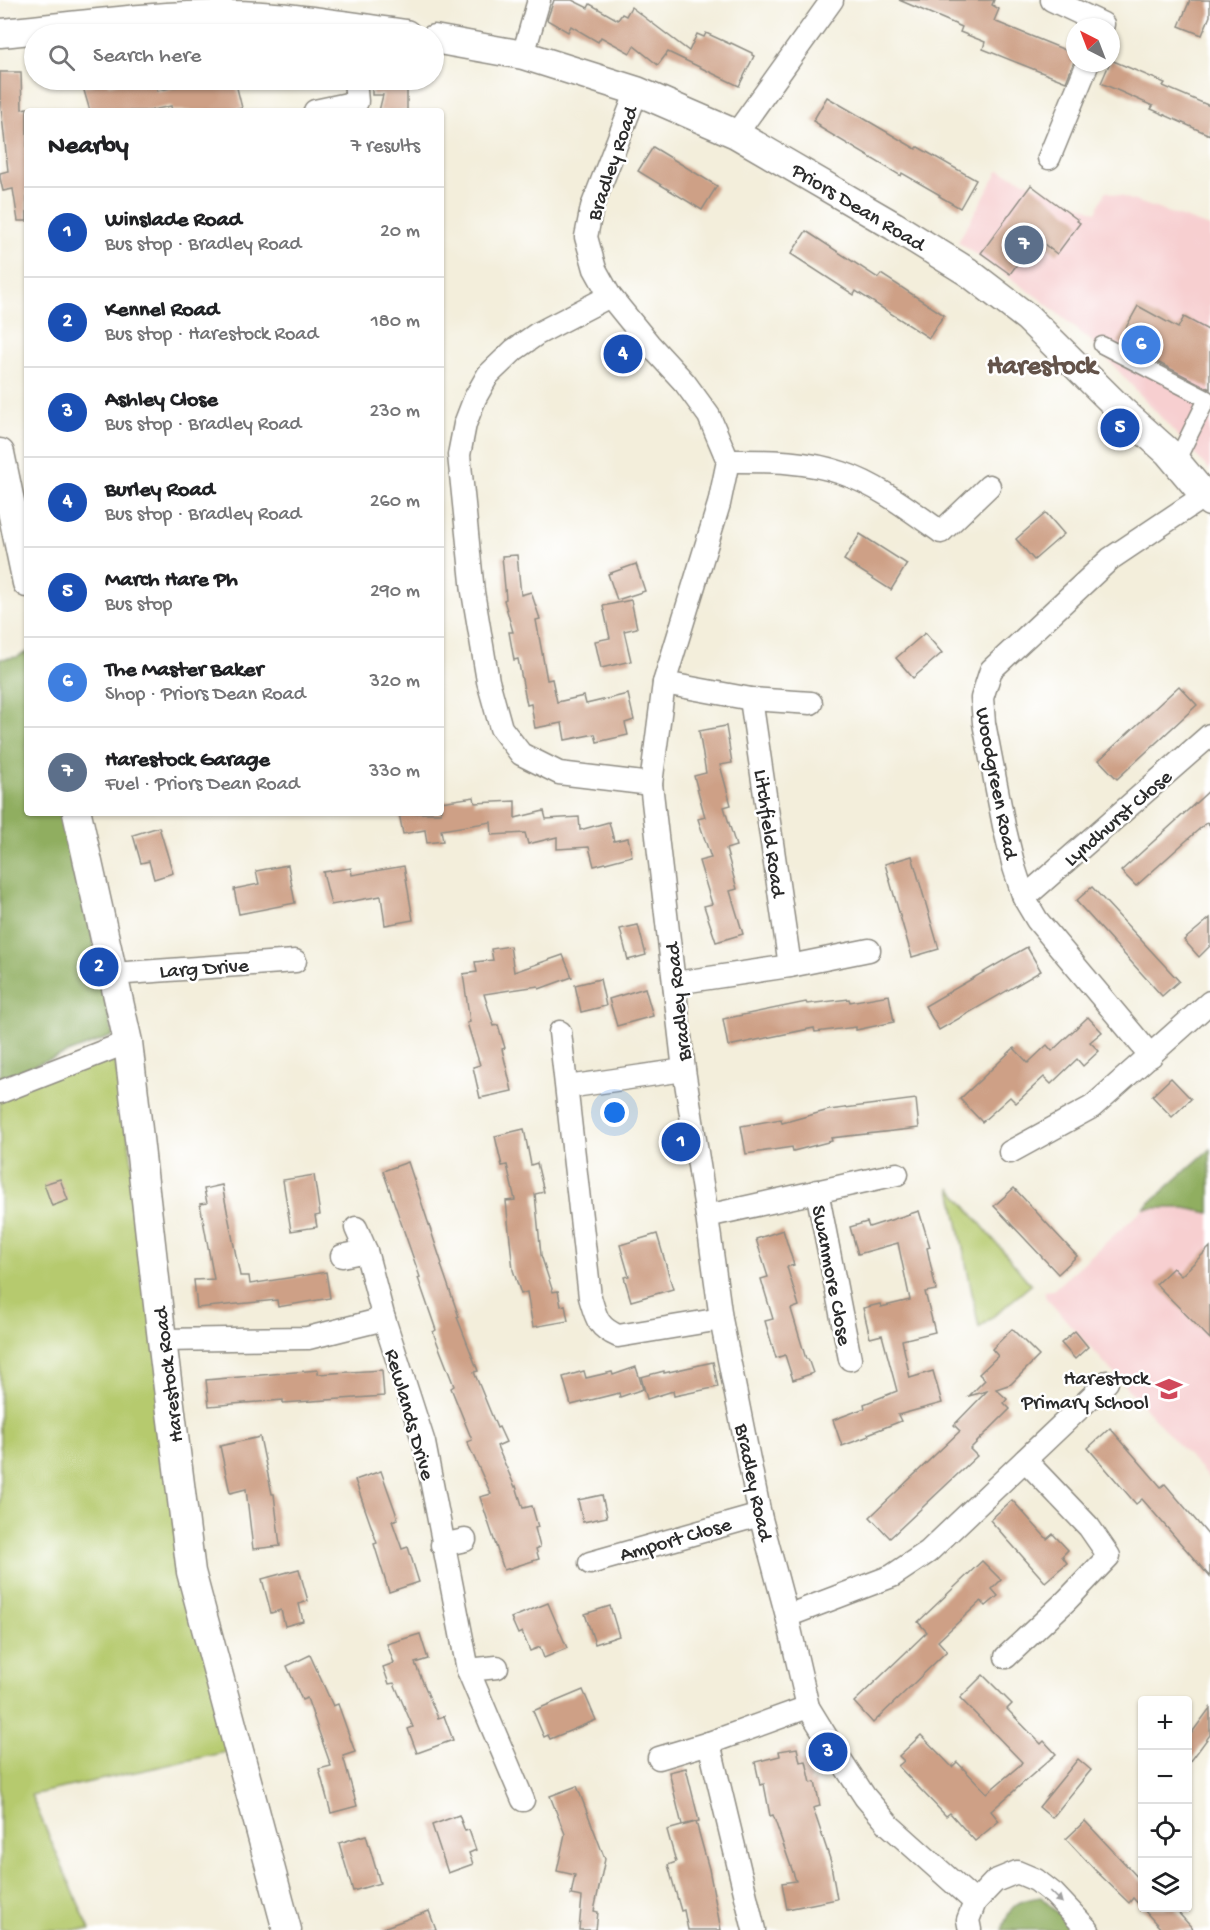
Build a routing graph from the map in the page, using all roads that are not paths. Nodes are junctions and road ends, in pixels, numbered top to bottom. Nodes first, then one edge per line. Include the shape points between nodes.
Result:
1 (539, 0) edge
2 (832, 0) edge
3 (1052, 0) edge
4 (270, 8) edge
5 (1090, 18) edge
6 (82, 24) edge
7 (328, 24) edge
8 (24, 30) edge
9 (0, 33) edge
10 (444, 41) edge
11 (523, 56) junction
12 (1084, 72) edge
13 (356, 90) edge
14 (637, 91) junction
15 (329, 108) edge
16 (736, 134) junction
17 (1049, 158) dead end
18 (610, 296) junction
19 (1101, 345) dead end
20 (0, 453) edge
21 (728, 461) junction
22 (1176, 462) junction
23 (989, 486) dead end
24 (1207, 499) edge
25 (20, 512) edge
26 (24, 553) edge
27 (664, 683) junction
28 (751, 699) junction
29 (811, 703) dead end
30 (1210, 735) edge
31 (651, 784) junction
32 (78, 816) edge
33 (1024, 898) junction
34 (869, 950) dead end
35 (295, 960) dead end
36 (790, 966) junction
37 (113, 974) junction
38 (675, 983) junction
39 (1210, 1002) edge
40 (560, 1032) dead end
41 (128, 1042) junction
42 (1151, 1056) junction
43 (684, 1070) junction
44 (567, 1087) junction
45 (0, 1092) edge
46 (1010, 1152) dead end
47 (897, 1174) dead end
48 (817, 1191) junction
49 (707, 1216) junction
50 (356, 1228) dead end
51 (366, 1251) junction
52 (342, 1256) dead end
53 (384, 1319) junction
54 (721, 1319) junction
55 (162, 1340) junction
56 (850, 1359) dead end
57 (1107, 1383) dead end
58 (1025, 1460) junction
59 (760, 1515) junction
60 (465, 1540) dead end
61 (442, 1545) junction
62 (590, 1563) dead end
63 (787, 1616) junction
64 (1006, 1657) dead end
65 (497, 1667) dead end
66 (468, 1670) junction
67 (808, 1707) junction
68 (709, 1743) junction
69 (659, 1758) dead end
70 (523, 1800) dead end
71 (975, 1902) junction
72 (287, 1930) edge
73 (754, 1930) edge
74 (970, 1930) edge
75 (1088, 1930) edge

1 - 11 street
2 - 16 street
3 - 5 street
4 - 6 street via 229,15
4 - 7 street
8 - 9 street
10 - 11 street, Priors Dean Road
11 - 14 street, Priors Dean Road
12 - 17 street
13 - 15 street via 357,102
14 - 16 street, Priors Dean Road
14 - 18 street, Bradley Road via 592,207 586,237 594,269
16 - 22 street, Priors Dean Road via 968,272 1028,318
18 - 21 street, Bradley Road via 709,416
18 - 31 street via 537,334 488,375 465,424 459,455 473,592 488,681 501,728 521,754 559,773
19 - 22 street via 1207,399
20 - 25 street
21 - 23 street via 772,461 843,473 902,505 941,532
21 - 27 street, Bradley Road via 719,504
22 - 24 street, Priors Dean Road
24 - 33 street, Woodgreen Road via 1110,559 991,670 982,698 984,723 1004,826
25 - 26 street
27 - 28 street
27 - 31 street, Bradley Road
28 - 29 street
28 - 36 street, Litchfield Road
30 - 33 street, Lyndhurst Close
31 - 38 street, Bradley Road
32 - 37 street, Harestock Road
33 - 42 street, Woodgreen Road via 1037,920
34 - 36 street
35 - 37 street, Larg Drive
36 - 38 street
37 - 41 street, Harestock Road
38 - 43 street, Bradley Road
39 - 42 street
40 - 44 street
41 - 45 street
41 - 55 street, Harestock Road
42 - 46 street via 1092,1107
43 - 44 street
43 - 49 street, Bradley Road
44 - 54 street via 590,1297 597,1321 618,1336
47 - 48 street, Swanmore Close
48 - 49 street, Swanmore Close
48 - 56 street, Swanmore Close
49 - 54 street, Bradley Road
50 - 51 street, Rewlands Drive
51 - 52 street
51 - 53 street, Rewlands Drive
53 - 55 street, Rewlands Drive via 309,1338
53 - 61 street, Rewlands Drive via 424,1443
54 - 59 street, Bradley Road
55 - 72 street, Harestock Road via 191,1572
57 - 58 street
58 - 63 street via 927,1552 892,1576
58 - 64 street via 1089,1527 1109,1556
59 - 62 street, Amport Close
59 - 63 street, Bradley Road
60 - 61 street
61 - 66 street, Rewlands Drive
63 - 67 street, Bradley Road
65 - 66 street
66 - 70 street, Rewlands Drive
67 - 68 street
67 - 71 street, Bradley Road via 865,1797 889,1825
68 - 69 street
68 - 73 street
71 - 74 street via 968,1920
71 -> 75 street via 995,1881 1017,1872 1054,1894

